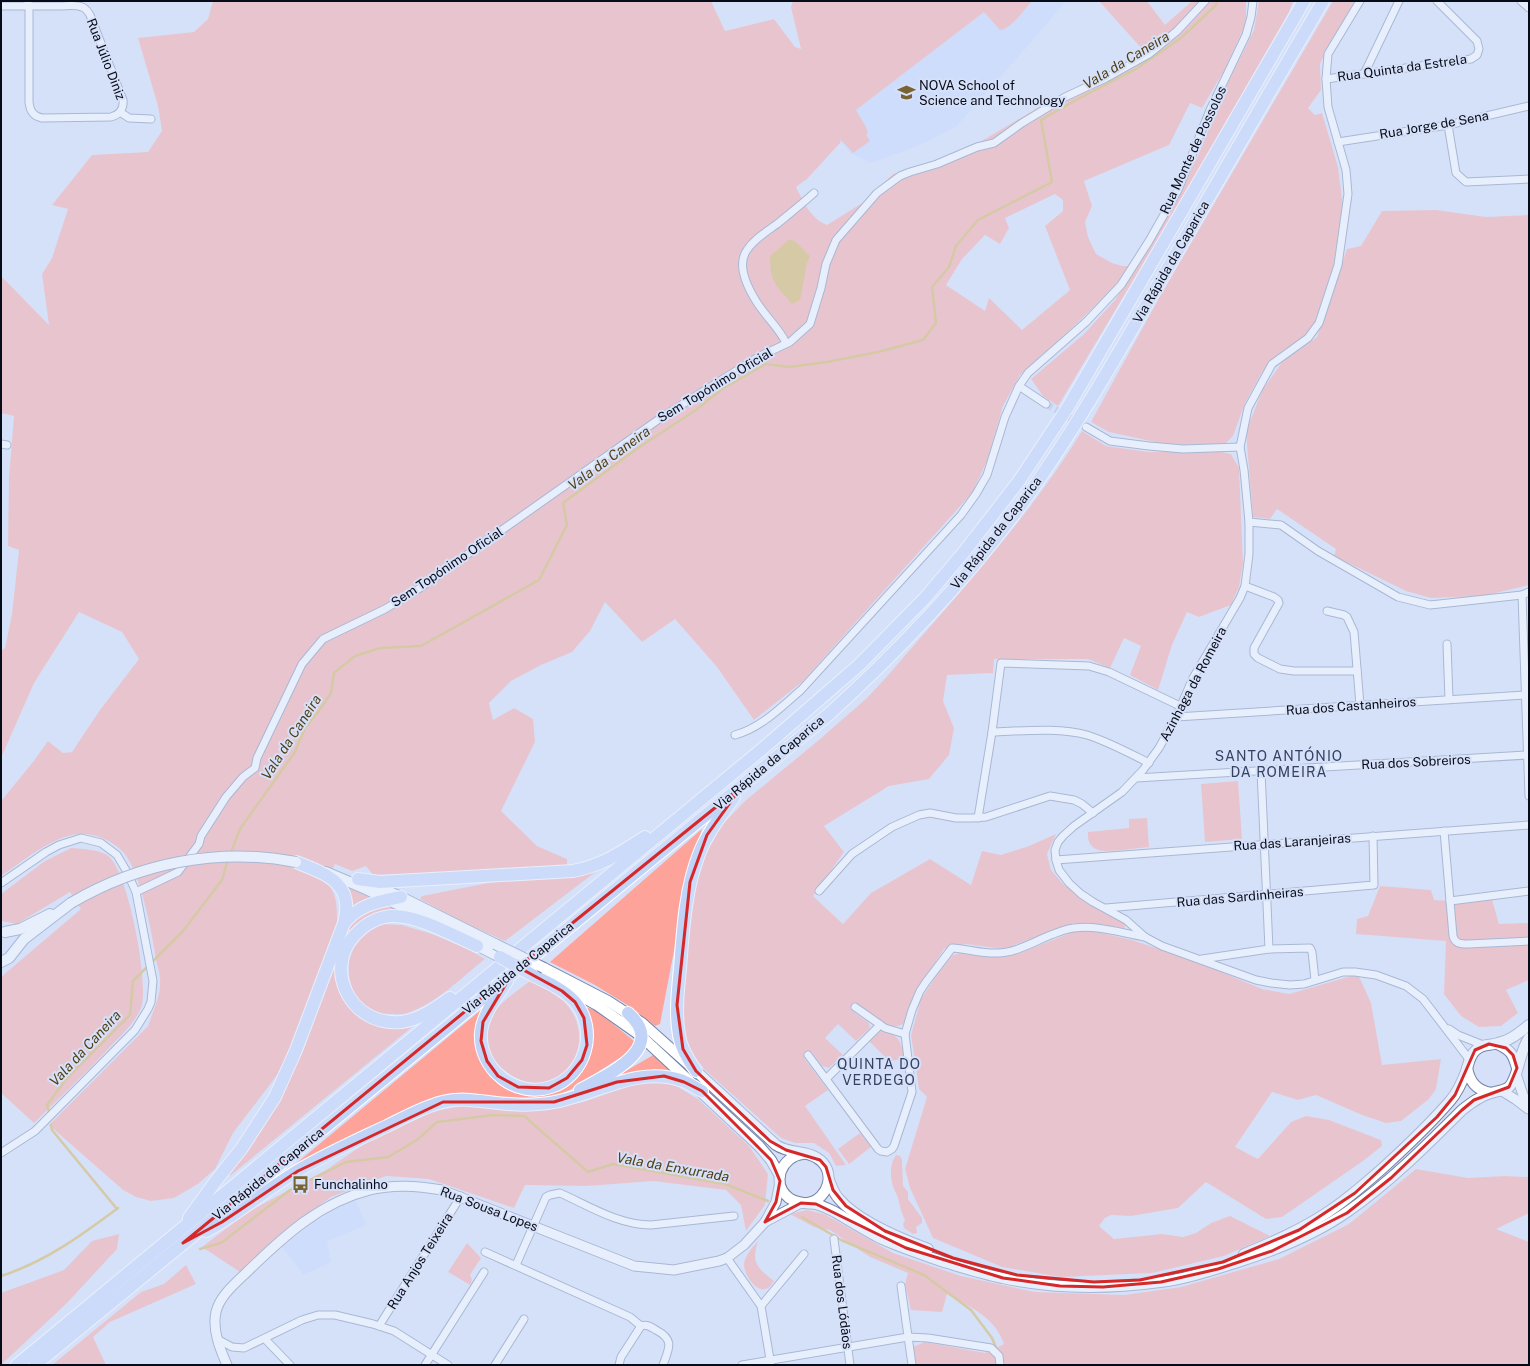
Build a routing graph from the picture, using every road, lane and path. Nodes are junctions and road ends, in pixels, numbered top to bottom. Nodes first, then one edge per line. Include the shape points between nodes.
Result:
1 (1205, 1) edge
2 (1253, 1) edge
3 (1323, 1) edge
4 (1360, 1) edge
5 (1399, 1) edge
6 (1437, 1) edge
7 (1521, 1) edge
8 (28, 3) edge
9 (64, 3) edge
10 (1302, 3) edge
11 (1, 6) edge
12 (1529, 8) edge
13 (1364, 74) junction
14 (1326, 79) junction
15 (1529, 106) edge
16 (120, 112) junction
17 (151, 119) dead end
18 (1448, 125) junction
19 (1338, 142) junction
20 (1529, 179) edge
21 (814, 193) dead end
22 (786, 344) junction
23 (1019, 386) junction
24 (1046, 404) tunnel mouth
25 (1086, 427) tunnel mouth
26 (1240, 447) junction
27 (1249, 522) junction
28 (1244, 586) junction
29 (1526, 594) edge
30 (1327, 611) dead end
31 (1447, 644) dead end
32 (1357, 671) junction
33 (1526, 695) junction
34 (1449, 699) junction
35 (1360, 705) junction
36 (1180, 706) junction
37 (1176, 717) junction
38 (992, 732) junction
39 (735, 735) dead end
40 (1528, 755) junction
41 (1149, 763) junction
42 (1261, 771) junction
43 (1136, 778) junction
44 (742, 786) junction
45 (1529, 796) edge
46 (1092, 813) junction
47 (680, 816) junction
48 (978, 818) junction
49 (1529, 825) edge
50 (1444, 831) junction
51 (1373, 836) junction
52 (1264, 844) junction
53 (1056, 860) junction
54 (296, 862) junction
55 (358, 879) junction
56 (1, 883) edge
57 (819, 891) dead end
58 (1529, 891) edge
59 (136, 892) junction
60 (1266, 894) junction
61 (401, 897) junction
62 (388, 899) junction
63 (1450, 901) junction
64 (71, 903) junction
65 (1106, 908) junction
66 (344, 923) junction
67 (3, 932) edge
68 (1145, 937) junction
69 (1529, 941) edge
70 (480, 943) junction
71 (1269, 949) junction
72 (12, 955) junction
73 (500, 957) joint
74 (1200, 959) junction
75 (1, 962) edge
76 (513, 972) junction
77 (539, 972) junction
78 (490, 973) junction
79 (1315, 980) junction
80 (855, 1007) dead end
81 (628, 1013) junction
82 (1437, 1017) junction
83 (880, 1025) junction
84 (1529, 1025) edge
85 (905, 1034) junction
86 (641, 1036) junction
87 (1529, 1038) edge
88 (1497, 1044) junction
89 (1483, 1045) junction
90 (808, 1055) dead end
91 (1468, 1063) junction
92 (696, 1071) junction
93 (1516, 1071) junction
94 (826, 1079) junction
95 (702, 1091) junction
96 (1502, 1091) junction
97 (1491, 1093) junction
98 (561, 1100) junction
99 (1529, 1106) edge
100 (1529, 1110) edge
101 (1, 1153) edge
102 (803, 1154) junction
103 (780, 1179) junction
104 (829, 1180) junction
105 (461, 1196) junction
106 (804, 1203) junction
107 (734, 1216) dead end
108 (765, 1222) junction
109 (533, 1226) junction
110 (180, 1231) junction
111 (834, 1239) dead end
112 (183, 1243) junction
113 (486, 1252) dead end
114 (804, 1254) dead end
115 (727, 1258) junction
116 (516, 1265) junction
117 (484, 1272) dead end
118 (901, 1286) dead end
119 (761, 1306) junction
120 (524, 1319) dead end
121 (379, 1326) junction
122 (641, 1326) junction
123 (908, 1338) junction
124 (217, 1339) junction
125 (265, 1339) junction
126 (848, 1348) junction
127 (432, 1355) junction
128 (771, 1362) edge
129 (17, 1365) edge
130 (34, 1365) edge
131 (227, 1365) edge
132 (290, 1365) edge
133 (425, 1365) edge
134 (448, 1365) edge
135 (495, 1365) edge
136 (619, 1365) edge
137 (663, 1365) edge
138 (742, 1365) edge
139 (850, 1365) edge
140 (912, 1365) edge
141 (1000, 1365) edge

1 - 22 street, Sem Topónimo Oficial via 1178,31 1148,54 1065,97 994,143 900,176 877,193 836,240 826,264 822,288 810,324
2 - 23 street, Rua Monte de Possolos via 1246,35 1210,110 1178,190 1149,241 1121,285 1086,322 1028,373
3 - 44 highway, Via Rápida da Caparica via 1079,420 1030,492 936,609 870,677
4 - 14 street, Azinhaga da Romeira via 1328,54
5 - 13 street
6 - 13 street, Rua Quinta da Estrela via 1477,42 1479,49 1475,57
7 - 12 street
8 - 9 street, Rua Júlio Diniz
8 - 11 street, Rua Júlio Diniz
8 - 16 street, Rua Júlio Diniz via 31,112 42,118 111,118
9 - 16 street, Rua Júlio Diniz via 82,7 90,15 123,100
10 - 47 highway, Via Rápida da Caparica via 1068,407 993,516 925,598 859,665
13 - 14 street, Rua Quinta da Estrela
14 - 19 street, Azinhaga da Romeira via 1328,107
15 - 18 street, Rua Jorge de Sena
16 - 17 street via 129,118
18 - 19 street, Rua Jorge de Sena
18 - 20 street via 1456,173 1466,182
19 - 26 street, Azinhaga da Romeira via 1346,170 1348,194 1338,265 1318,323 1308,338 1272,364 1248,408
21 - 22 street via 758,238 746,251 742,267 756,300
22 - 59 street, Sem Topónimo Oficial via 760,356 662,417 417,590 385,609 323,639 302,664 254,768 226,797 201,836 199,844 178,872
23 - 24 street
23 - 39 street, Rua Monte de Possolos via 1005,417 987,475 961,515 801,690 774,714 743,733
25 - 26 street via 1110,441 1183,449
26 - 27 street, Azinhaga da Romeira
27 - 28 street, Azinhaga da Romeira via 1249,554
27 - 29 street via 1281,525 1318,551 1398,597 1430,605
28 - 32 street via 1274,597 1279,603 1254,648 1254,654 1258,658 1280,669 1294,671
28 - 36 street, Azinhaga da Romeira via 1240,598 1192,678
29 - 33 street
30 - 32 street via 1344,615 1350,622 1354,632
31 - 34 street
32 - 35 street
33 - 34 street, Rua dos Castanheiros
33 - 40 street
34 - 35 street, Rua dos Castanheiros
35 - 37 street, Rua dos Castanheiros
36 - 37 street, Azinhaga da Romeira
36 - 38 street via 1109,672 1089,666 1001,663
37 - 41 street, Azinhaga da Romeira
38 - 41 street via 1041,731 1086,735 1116,746
38 - 48 street
40 - 42 street, Rua dos Sobreiros
40 - 45 street
41 - 43 street, Azinhaga da Romeira
42 - 43 street, Rua dos Sobreiros
42 - 52 street
43 - 46 street, Azinhaga da Romeira via 1122,792
44 - 76 highway, Via Rápida da Caparica
44 - 92 highway via 707,835 690,882 683,929 677,1021 683,1049
46 - 48 street via 1074,800 1050,796
46 - 53 street, Azinhaga da Romeira via 1058,842 1055,850
47 - 55 highway via 602,863 573,872 380,882
47 - 78 highway, Via Rápida da Caparica
48 - 57 street via 919,814 892,827 852,854
49 - 50 street, Rua das Laranjeiras
50 - 51 street, Rua das Laranjeiras
50 - 63 street
51 - 52 street, Rua das Laranjeiras
51 - 60 street, Rua das Sardinheiras via 1374,885
52 - 53 street, Rua das Laranjeiras
52 - 60 street
53 - 65 street via 1059,870 1069,883 1081,894
54 - 55 main road via 327,868
54 - 62 main road
54 - 64 main road, bridge via 233,856 178,861 119,878
54 - 66 highway via 328,875 336,882 345,900
55 - 61 main road
56 - 59 street via 46,852 82,838 101,843 117,855
58 - 63 street
59 - 101 street via 153,987 151,1002 144,1017 135,1030 35,1131
60 - 65 street, Rua das Sardinheiras
60 - 71 street
61 - 62 highway
61 - 70 main road
62 - 66 highway via 363,906
62 - 70 main road via 401,901 456,927
63 - 69 street via 1453,936 1458,943
64 - 67 main road via 25,927
64 - 72 main road via 24,940
65 - 68 street via 1126,920
66 - 110 highway via 296,1050 275,1097 242,1148
67 - 72 main road via 13,941
68 - 74 street via 1162,946
68 - 85 street via 1088,927 1056,932 999,954 952,948 920,991
70 - 73 main road
70 - 77 main road, bridge via 496,944
70 - 78 highway via 416,920 398,916 378,918 358,931 345,951 341,973 346,993 362,1012 373,1018 403,1022 436,1008
71 - 74 street
71 - 79 street via 1310,948
72 - 75 main road
73 - 77 highway, bridge
74 - 79 street via 1271,983 1290,985
76 - 77 highway via 487,1011 481,1032 483,1050 493,1070 506,1082 518,1087 540,1089 560,1084 574,1072 582,1060 587,1037 584,1018 575,1002
76 - 112 highway, Via Rápida da Caparica
77 - 81 main road via 608,1001
77 - 86 main road via 597,1005
78 - 110 highway, Via Rápida da Caparica via 390,1059
79 - 82 street via 1343,972 1376,975 1406,986 1423,999
80 - 83 street
81 - 86 highway via 638,1024
81 - 92 main road via 656,1034
82 - 89 street via 1458,1035
82 - 91 street
83 - 85 street
83 - 94 street
84 - 88 main road
85 - 94 street via 912,1092 894,1146 887,1152 878,1149
86 - 95 main road
86 - 98 highway via 641,1044 637,1051 622,1066
87 - 93 main road
88 - 89 main road
88 - 93 main road via 1513,1055
89 - 91 main road via 1475,1050
90 - 94 street
91 - 97 main road via 1469,1076 1473,1083 1483,1091
91 - 104 main road via 1455,1095 1436,1117 1355,1193 1322,1216 1276,1241 1223,1262 1180,1273 1140,1280 1094,1282 1055,1280 986,1269 885,1231 843,1203
92 - 102 main road via 770,1141 786,1150
93 - 96 main road via 1509,1087
93 - 99 street
95 - 98 highway via 664,1076 639,1077
95 - 103 main road via 768,1156
96 - 97 main road
96 - 100 street
97 - 106 main road via 1474,1100 1391,1178 1347,1213 1321,1228 1296,1241 1248,1259 1218,1269 1161,1282 1103,1287 1060,1286 1003,1278 970,1270 906,1248 876,1236 827,1208
98 - 112 highway via 530,1105 460,1100 424,1108 298,1171 222,1222
102 - 103 main road via 787,1160
102 - 104 main road via 817,1157 824,1163
103 - 106 main road via 785,1194 794,1201
103 - 108 street, Rua Sousa Lopes via 776,1202
104 - 106 main road via 822,1196
105 - 109 street, Rua Sousa Lopes
105 - 121 street, Rua Anjos Teixeira
105 - 124 street, Rua Sousa Lopes via 442,1190 395,1185 369,1190 340,1200 314,1215 284,1236 227,1292 216,1312
106 - 108 street, Rua Sousa Lopes
107 - 109 street via 638,1225 560,1193 546,1197
108 - 115 street, Rua Sousa Lopes via 744,1245
109 - 115 street, Rua Sousa Lopes via 634,1266 674,1270
109 - 116 street
110 - 129 highway, Via Rápida da Caparica
111 - 126 street, Rua dos Lódãos
112 - 130 highway, Via Rápida da Caparica
113 - 116 street
114 - 119 street
115 - 119 street
116 - 122 street via 630,1317
117 - 127 street
118 - 123 street
119 - 128 street
120 - 135 street
121 - 125 street via 340,1316 323,1315 302,1320
121 - 127 street
122 - 136 street via 621,1356
122 - 137 street via 650,1326 668,1338 670,1347
123 - 126 street
123 - 140 street
123 - 141 street via 928,1338 991,1348 999,1356
124 - 125 street via 240,1348
124 - 131 street, Rua Sousa Lopes
125 - 132 street
126 - 128 street
126 - 139 street, Rua dos Lódãos
127 - 133 street
127 - 134 street
128 - 138 street

